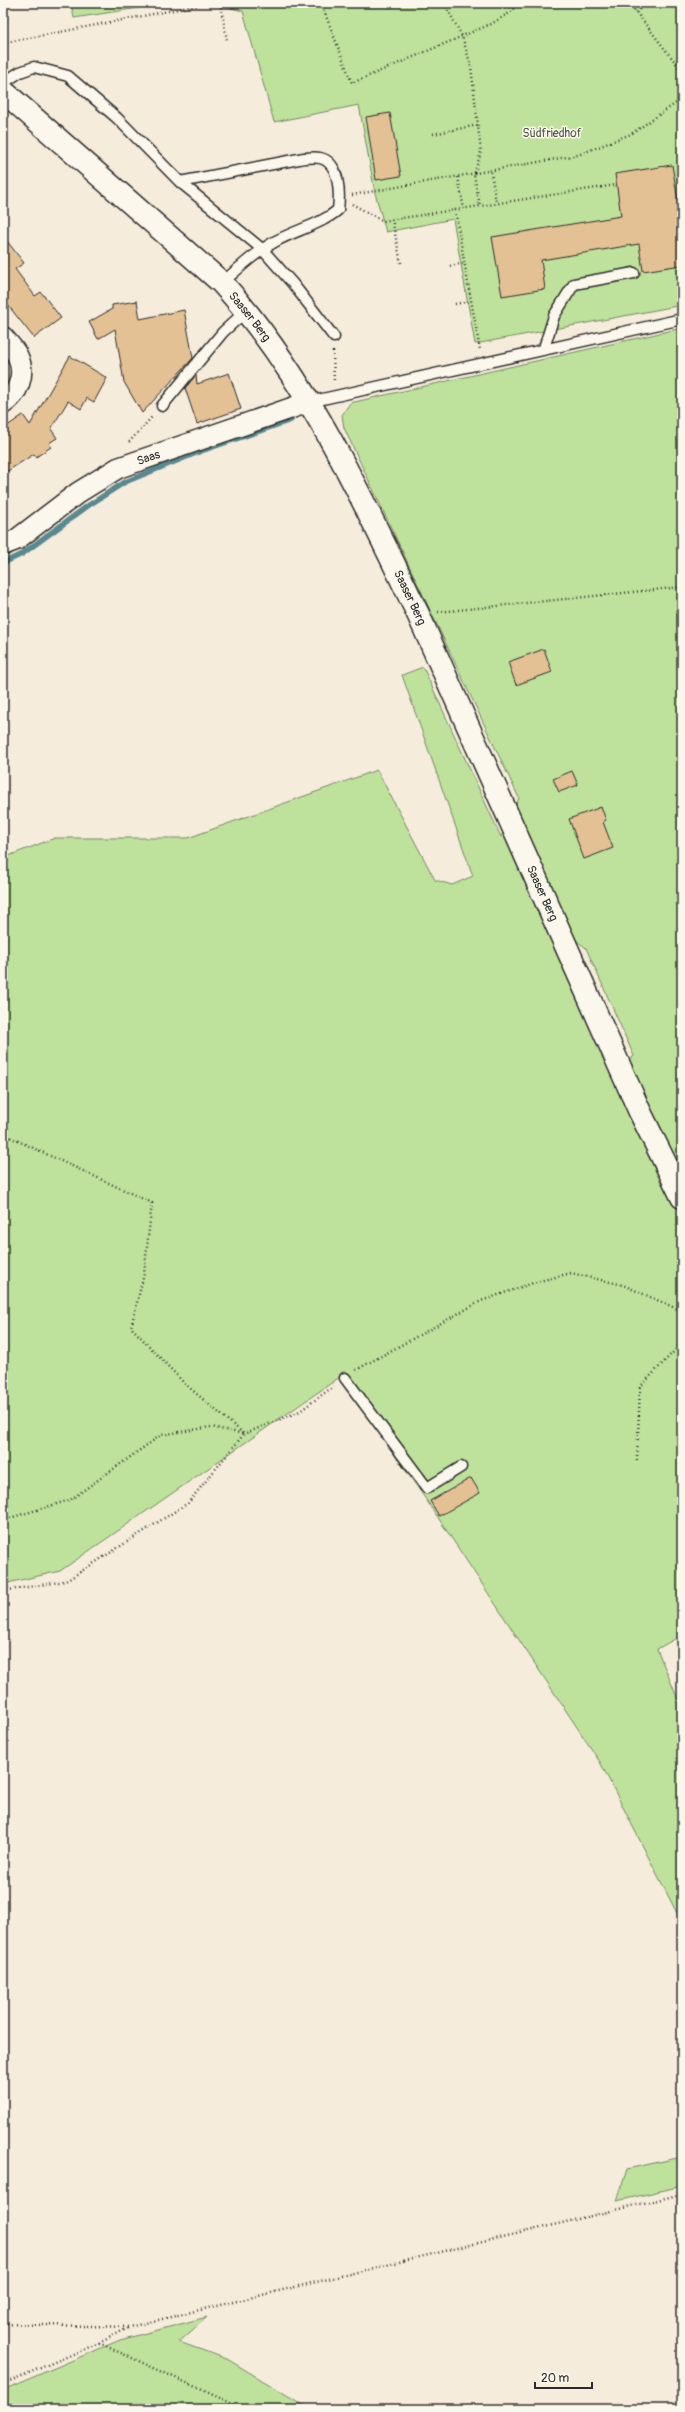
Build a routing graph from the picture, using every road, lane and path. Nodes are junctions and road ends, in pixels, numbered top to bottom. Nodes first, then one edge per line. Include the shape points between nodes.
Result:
1 (210, 3) edge
2 (220, 3) edge
3 (321, 3) edge
4 (444, 3) edge
5 (519, 3) edge
6 (629, 3) edge
7 (648, 3) edge
8 (636, 12) junction
9 (462, 36) junction
10 (227, 40) dead end
11 (3, 43) edge
12 (682, 71) edge
13 (3, 83) edge
14 (3, 91) edge
15 (682, 99) edge
16 (478, 125) junction
17 (433, 134) dead end
18 (491, 172) junction
19 (474, 174) junction
20 (458, 177) junction
21 (180, 182) junction
22 (616, 185) dead end
23 (340, 196) junction
24 (496, 203) junction
25 (480, 206) junction
26 (464, 209) junction
27 (455, 210) junction
28 (392, 219) junction
29 (262, 250) junction
30 (401, 263) dead end
31 (464, 263) junction
32 (450, 266) dead end
33 (634, 273) dead end
34 (222, 283) junction
35 (471, 301) junction
36 (455, 304) dead end
37 (247, 310) junction
38 (682, 319) edge
39 (3, 337) edge
40 (334, 337) joint
41 (544, 348) junction
42 (482, 362) junction
43 (334, 396) junction
44 (309, 402) junction
45 (3, 404) edge
46 (162, 406) joint
47 (118, 468) junction
48 (3, 545) edge
49 (682, 587) edge
50 (418, 614) junction
51 (3, 1134) edge
52 (682, 1197) edge
53 (681, 1312) edge
54 (682, 1326) edge
55 (682, 1343) edge
56 (345, 1378) junction
57 (244, 1434) junction
58 (637, 1460) dead end
59 (462, 1467) dead end
60 (3, 1520) edge
61 (3, 1591) edge
62 (682, 2194) edge
63 (3, 2324) edge
64 (128, 2327) junction
65 (99, 2343) junction
66 (3, 2384) edge
67 (244, 2409) edge

1 - 11 path
2 - 10 path
3 - 9 path via 352,83
4 - 9 path
5 - 9 path via 491,24
6 - 8 path
7 - 8 path
8 - 12 path
9 - 16 path via 471,66
13 - 21 lane via 34,67 68,76 117,118
14 - 34 street, Saaser Berg
15 - 18 path via 631,134 578,155
16 - 17 path
16 - 19 path via 481,152
18 - 19 path
18 - 24 path
19 - 20 path
19 - 25 path
20 - 23 path via 375,193
20 - 26 path
21 - 23 lane via 304,158 321,158 332,166
21 - 29 lane
22 - 24 path
23 - 28 path via 383,221
23 - 29 lane via 338,210 329,218 276,241
24 - 25 path
25 - 26 path
26 - 27 path
27 - 28 path
27 - 31 path
28 - 30 path
29 - 34 lane
29 - 40 lane via 293,284
31 - 32 path
31 - 35 path
33 - 41 lane via 574,284 554,316
34 - 37 street, Saaser Berg
35 - 36 path
35 - 42 path
37 - 44 street, Saaser Berg
37 - 46 lane via 223,332
38 - 41 lane
39 - 45 street via 18,357 22,376 11,398
40 - 43 path
41 - 42 lane
42 - 43 lane
43 - 44 lane
44 - 47 street, Saas
44 - 50 street, Saaser Berg via 381,536
46 - 47 path via 123,449
47 - 48 street, Saas via 79,492 16,540
49 - 50 path
50 - 52 street, Saaser Berg via 640,1112
51 - 57 path via 152,1203 144,1274 131,1327 185,1384
53 - 54 path
53 - 56 path via 623,1285 571,1273 481,1301 364,1364
55 - 58 path via 640,1387
56 - 57 path via 300,1411
56 - 59 lane via 427,1488
57 - 60 path via 211,1428 161,1435 70,1500
57 - 61 path via 188,1503 66,1581
62 - 64 path
63 - 64 path
64 - 65 path
65 - 66 path
65 - 67 path

